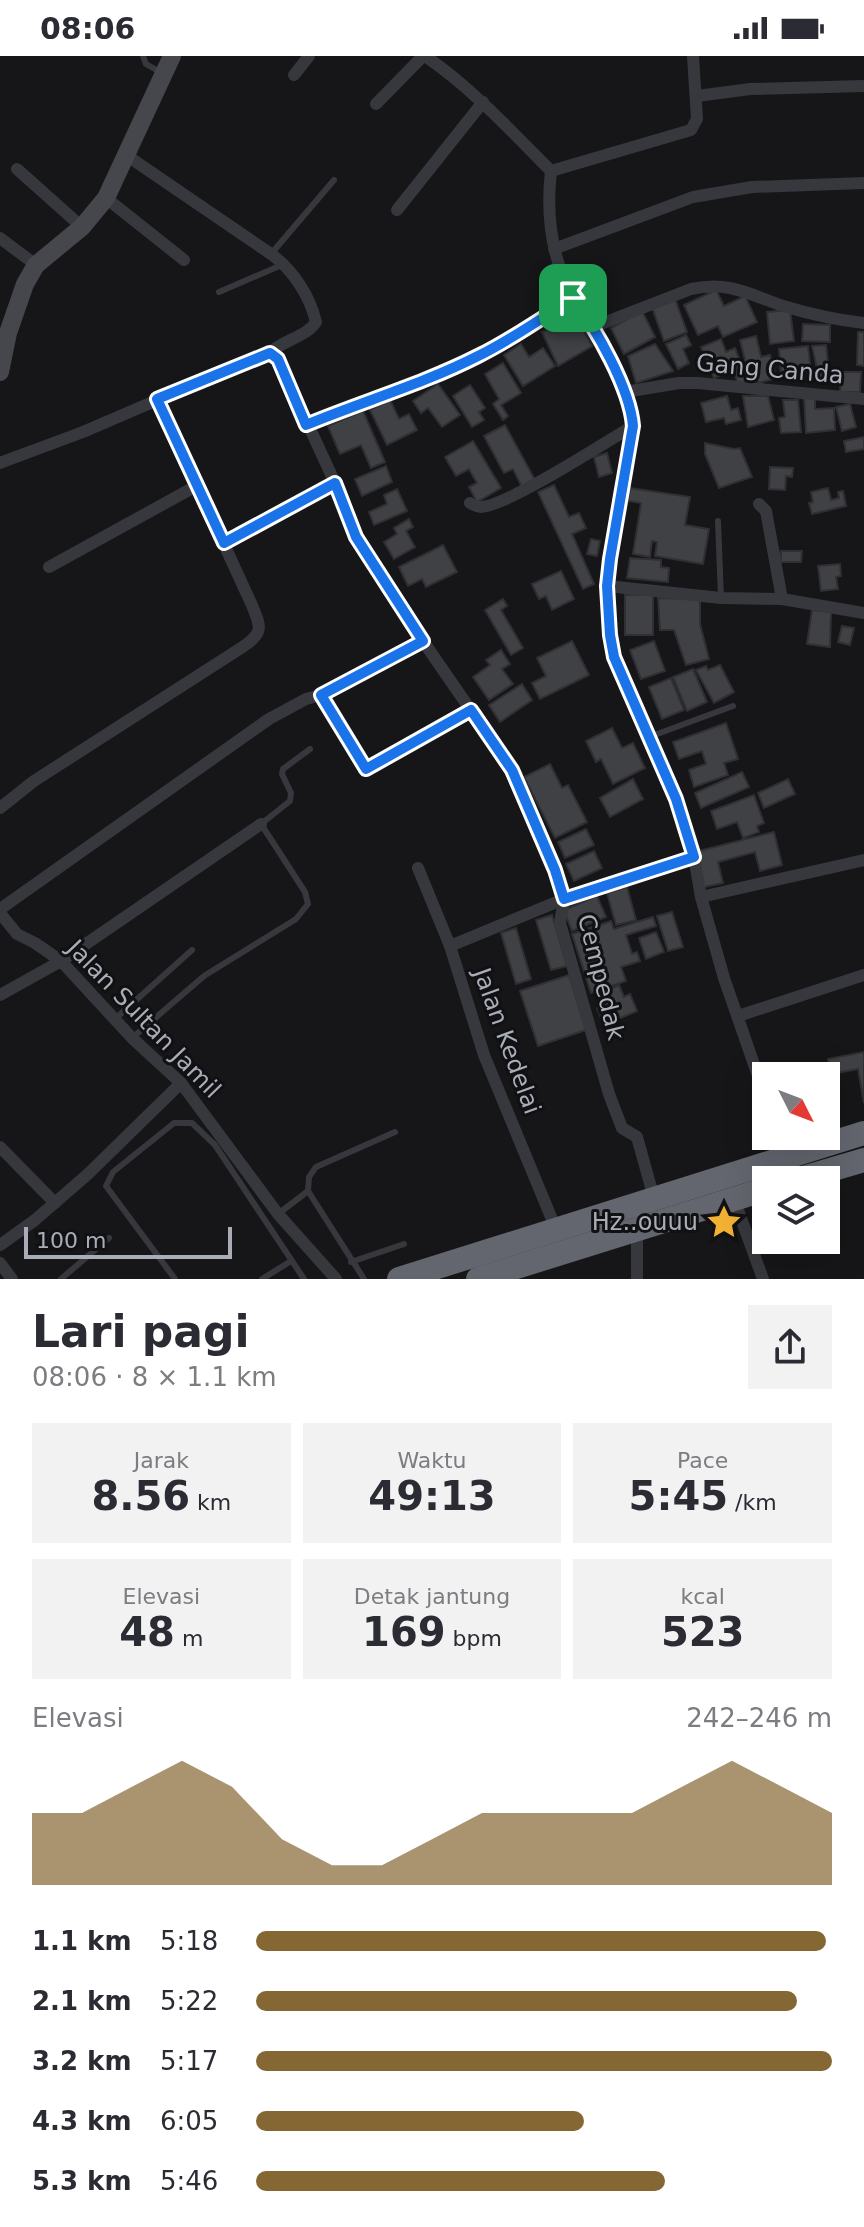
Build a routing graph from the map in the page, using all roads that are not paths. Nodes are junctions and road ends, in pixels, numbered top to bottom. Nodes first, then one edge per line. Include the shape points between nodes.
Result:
1 (143, 56) edge
2 (172, 56) edge
3 (309, 56) edge
4 (424, 56) edge
5 (693, 56) edge
6 (163, 73) junction
7 (294, 75) dead end
8 (864, 86) edge
9 (697, 96) junction
10 (483, 102) junction
11 (376, 104) dead end
12 (126, 155) junction
13 (17, 169) dead end
14 (551, 171) junction
15 (334, 180) dead end
16 (859, 184) edge
17 (106, 198) junction
18 (397, 210) dead end
19 (82, 227) junction
20 (0, 238) edge
21 (554, 249) junction
22 (271, 254) junction
23 (184, 260) dead end
24 (284, 264) junction
25 (36, 265) junction
26 (219, 292) dead end
27 (573, 298) junction
28 (864, 323) edge
29 (593, 327) junction
30 (270, 353) junction
31 (0, 372) edge
32 (625, 392) junction
33 (157, 399) junction
34 (864, 399) edge
35 (306, 425) junction
36 (633, 426) junction
37 (0, 463) edge
38 (335, 483) junction
39 (198, 485) junction
40 (470, 503) dead end
41 (759, 504) dead end
42 (718, 521) dead end
43 (224, 543) junction
44 (49, 567) dead end
45 (607, 586) junction
46 (721, 598) junction
47 (782, 599) junction
48 (864, 613) edge
49 (423, 641) junction
50 (321, 695) junction
51 (733, 706) dead end
52 (471, 710) junction
53 (649, 737) junction
54 (310, 749) dead end
55 (0, 808) edge
56 (261, 824) junction
57 (694, 857) junction
58 (864, 860) edge
59 (418, 868) dead end
60 (701, 897) junction
61 (564, 899) junction
62 (0, 911) edge
63 (450, 946) junction
64 (192, 950) dead end
65 (61, 961) junction
66 (864, 975) edge
67 (0, 995) edge
68 (738, 1016) junction
69 (115, 1019) junction
70 (132, 1038) junction
71 (754, 1062) edge
72 (181, 1083) junction
73 (395, 1132) dead end
74 (864, 1133) edge
75 (840, 1137) edge
76 (0, 1147) edge
77 (772, 1150) edge
78 (864, 1160) edge
79 (840, 1167) edge
80 (308, 1191) junction
81 (752, 1193) edge
82 (654, 1198) junction
83 (734, 1199) junction
84 (55, 1203) junction
85 (278, 1214) junction
86 (556, 1229) junction
87 (637, 1229) junction
88 (109, 1238) dead end
89 (404, 1244) dead end
90 (0, 1245) edge
91 (291, 1261) junction
92 (351, 1262) junction
93 (0, 1263) edge
94 (12, 1279) edge
95 (61, 1279) edge
96 (175, 1279) edge
97 (262, 1279) edge
98 (304, 1279) edge
99 (336, 1279) edge
100 (364, 1279) edge
101 (399, 1279) edge
102 (478, 1279) edge
103 (637, 1279) edge
104 (763, 1279) edge

1 - 6 lane via 146,64
2 - 6 street
3 - 7 street
4 - 10 street
4 - 11 street
5 - 9 street
6 - 12 street
8 - 9 street
9 - 14 street via 691,130
10 - 14 street
10 - 18 street
12 - 17 street
12 - 22 street
13 - 19 street
14 - 21 street
15 - 22 lane
16 - 21 street via 720,191
17 - 19 street
17 - 23 street
19 - 25 street
20 - 25 street
21 - 27 street
22 - 24 street
24 - 26 lane
24 - 30 street via 316,322
25 - 31 street via 17,303
27 - 29 street
27 - 35 street via 481,355
28 - 29 street via 784,306 740,289 706,286
29 - 32 street
30 - 33 street
30 - 35 street, Cempedak via 278,359
32 - 34 street, Gang Canda via 698,383
32 - 36 street
33 - 37 street
33 - 39 street
35 - 38 street, Cempedak
36 - 40 street via 494,504
36 - 45 street
38 - 43 street
38 - 49 street, Cempedak via 356,537
39 - 43 street
39 - 44 street
41 - 47 street via 766,511
42 - 46 lane
43 - 55 street via 259,621 255,639
45 - 46 street
45 - 53 street via 614,657
46 - 47 street
47 - 48 street
49 - 50 street
49 - 52 street, Cempedak
50 - 52 street via 366,769
50 - 62 street via 269,719
51 - 53 lane
52 - 61 street, Cempedak via 512,770
53 - 57 street
54 - 56 lane via 283,769 290,801
56 - 65 street
56 - 70 lane via 308,904 296,919 204,976
57 - 60 street
57 - 61 street
58 - 60 street
59 - 63 street, Jalan Kedelai
60 - 68 street
61 - 63 street
61 - 82 street, Cempedak via 560,923 609,1094 624,1131 637,1137
62 - 65 street, Jalan Sultan Jamil via 17,934
63 - 86 street, Jalan Kedelai via 484,1055
64 - 69 lane
65 - 67 street
65 - 69 street, Jalan Sultan Jamil
66 - 68 street
68 - 71 street
69 - 70 street, Jalan Sultan Jamil
70 - 72 street, Jalan Sultan Jamil
72 - 84 street
72 - 85 street, Jalan Sultan Jamil
73 - 80 lane via 316,1167
74 - 75 highway
76 - 84 street
77 - 82 highway
78 - 79 highway
80 - 85 lane
80 - 92 lane
81 - 83 highway
82 - 86 highway
83 - 87 highway
83 - 104 street
84 - 90 street
85 - 99 street, Jalan Sultan Jamil
86 - 101 highway
87 - 102 highway
87 - 103 street
88 - 95 lane
89 - 92 lane
91 - 96 lane via 215,1145 192,1123 174,1123 113,1172 106,1186
91 - 97 lane
91 - 98 lane
92 - 100 lane
93 - 94 street

